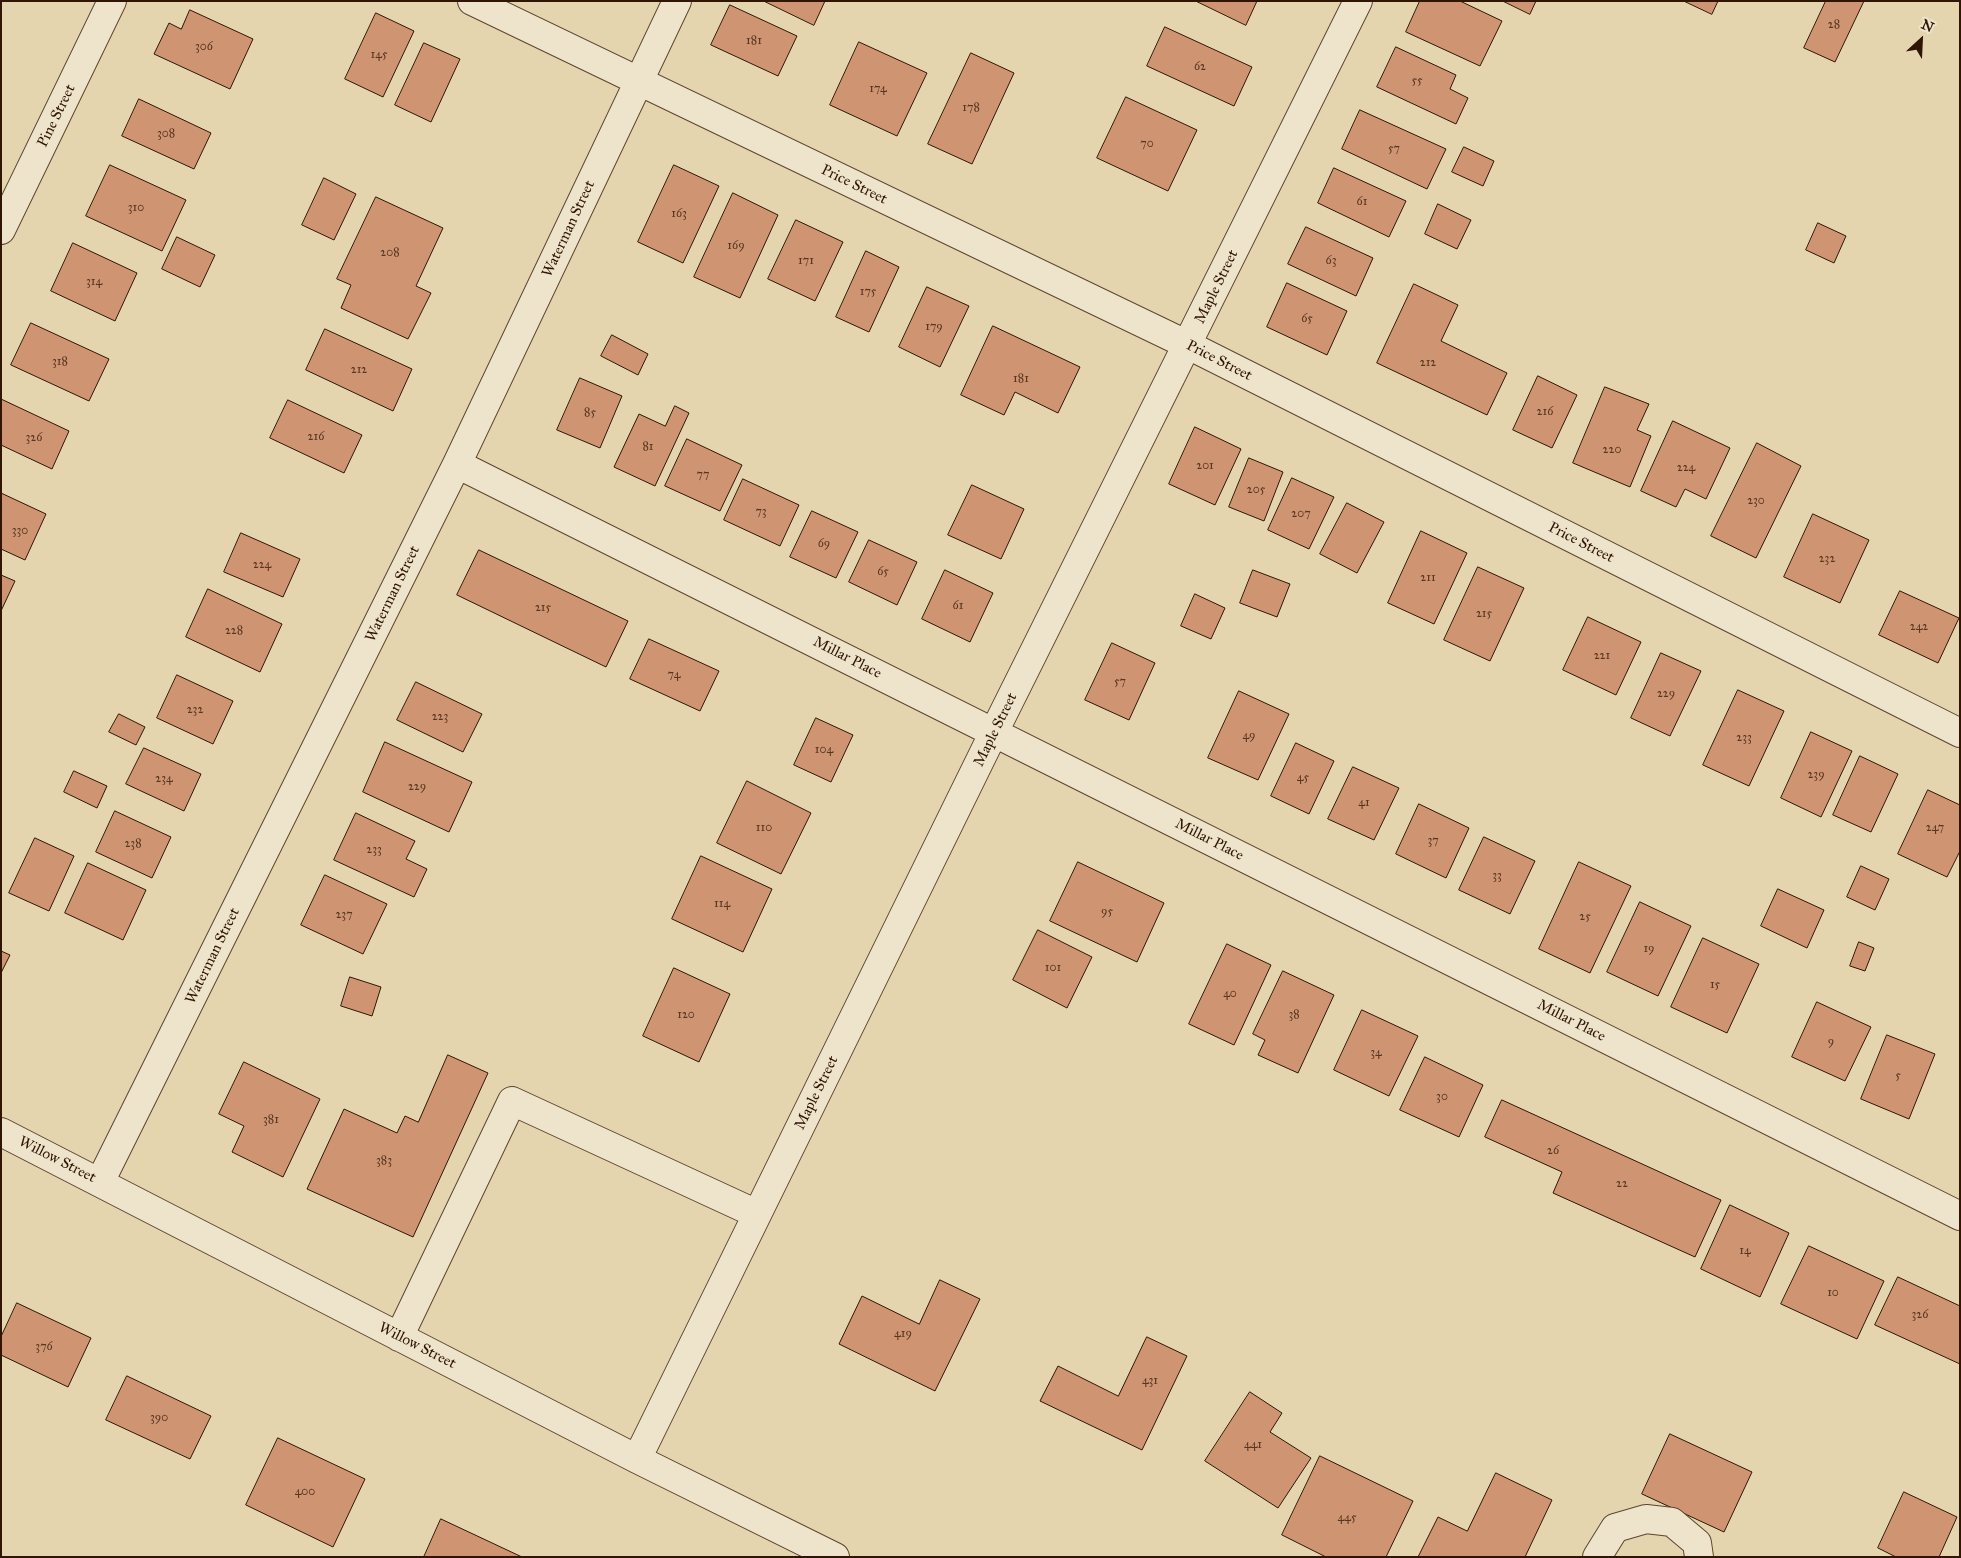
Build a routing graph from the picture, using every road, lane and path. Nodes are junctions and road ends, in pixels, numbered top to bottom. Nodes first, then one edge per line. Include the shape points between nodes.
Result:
1 (112, 1) edge
2 (472, 1) edge
3 (677, 1) edge
4 (1358, 1) edge
5 (639, 81) junction
6 (1, 230) edge
7 (1188, 345) junction
8 (457, 464) junction
9 (994, 732) junction
10 (1960, 733) edge
11 (1, 1132) edge
12 (100, 1182) junction
13 (757, 1214) junction
14 (1960, 1216) edge
15 (400, 1336) junction
16 (637, 1460) junction
17 (835, 1557) edge
18 (1597, 1557) edge
19 (1699, 1557) edge

1 - 6 street, Pine Street
2 - 5 street, Price Street
3 - 5 street, Waterman Street
4 - 7 street, Maple Street
5 - 7 street, Price Street
5 - 8 street, Waterman Street
7 - 9 street, Maple Street
7 - 10 street, Price Street
8 - 9 street, Millar Place
8 - 12 street, Waterman Street
9 - 13 street, Maple Street
9 - 14 street, Millar Place
11 - 12 street, Willow Street
12 - 15 street, Willow Street
13 - 15 street via 512,1101
13 - 16 street, Maple Street
15 - 16 street, Willow Street
16 - 17 street, Willow Street
18 - 19 street via 1615,1528 1646,1519 1672,1522 1697,1544

